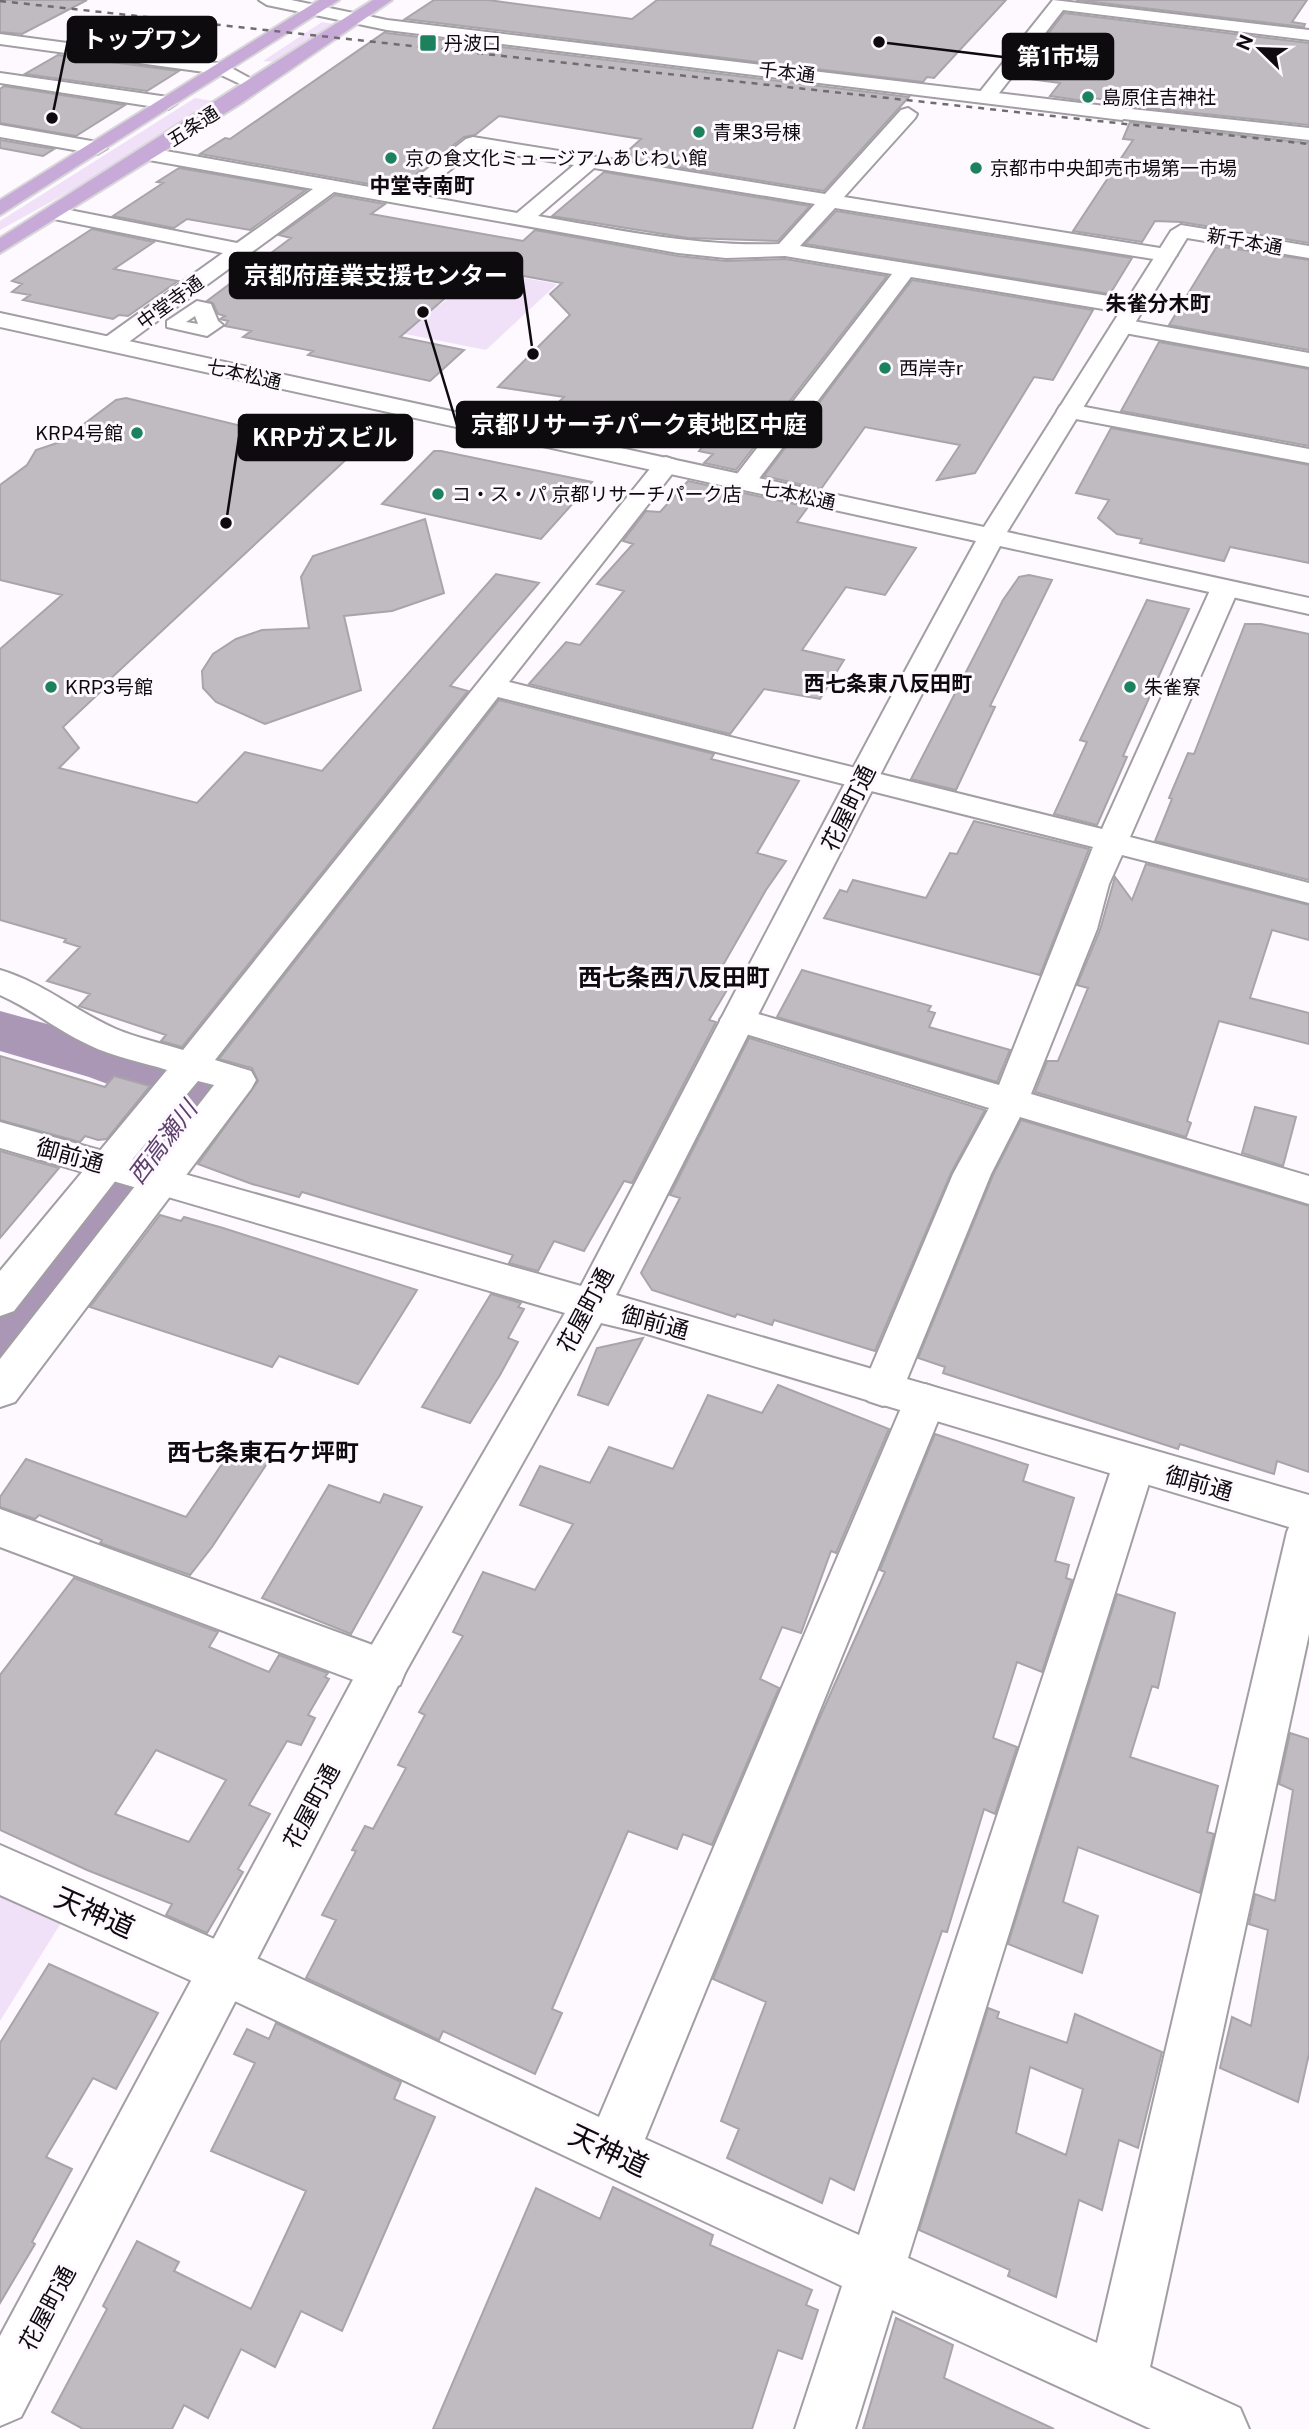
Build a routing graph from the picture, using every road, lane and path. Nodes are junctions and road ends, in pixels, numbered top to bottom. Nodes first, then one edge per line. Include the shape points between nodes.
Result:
1 (267, 0) edge
2 (384, 0) edge
3 (1061, 2) edge
4 (324, 4) edge
5 (357, 18) junction
6 (1309, 35) edge
7 (0, 39) edge
8 (224, 69) junction
9 (0, 78) edge
10 (255, 86) junction
11 (986, 97) junction
12 (168, 103) junction
13 (908, 114) dead end
14 (0, 131) edge
15 (1309, 135) edge
16 (97, 148) junction
17 (149, 154) junction
18 (590, 162) junction
19 (331, 185) junction
20 (402, 198) junction
21 (831, 201) junction
22 (1, 208) edge
23 (54, 213) junction
24 (522, 219) junction
25 (1181, 230) joint
26 (0, 247) edge
27 (241, 250) junction
28 (785, 250) junction
29 (1309, 252) edge
30 (1166, 255) junction
31 (905, 271) junction
32 (1128, 317) junction
33 (0, 320) edge
34 (111, 344) junction
35 (1309, 360) edge
36 (1069, 411) junction
37 (1309, 456) edge
38 (666, 465) junction
39 (743, 483) junction
40 (992, 536) junction
41 (1225, 588) junction
42 (1309, 607) edge
43 (488, 686) junction
44 (862, 777) junction
45 (1113, 841) junction
46 (1309, 893) edge
47 (0, 982) edge
48 (738, 1020) junction
49 (180, 1077) junction
50 (1010, 1102) junction
51 (0, 1135) edge
52 (135, 1173) junction
53 (1309, 1190) edge
54 (0, 1300) edge
55 (591, 1305) junction
56 (0, 1390) edge
57 (904, 1395) junction
58 (1134, 1464) junction
59 (1309, 1514) edge
60 (0, 1528) edge
61 (1309, 1532) edge
62 (383, 1670) junction
63 (0, 1870) edge
64 (225, 1970) junction
65 (612, 2152) junction
66 (875, 2272) junction
67 (1117, 2382) junction
68 (0, 2396) edge
69 (825, 2429) edge
70 (1219, 2429) edge

1 - 4 street, 千本通
2 - 5 highway, 五条通
3 - 6 street
3 - 11 street
4 - 5 street, 千本通
4 - 8 highway, 五条通
5 - 10 highway, 五条通
5 - 11 street, 千本通
7 - 8 street
8 - 10 street
8 - 12 highway, 五条通
9 - 12 street
10 - 17 highway, 五条通
11 - 15 street, 千本通
12 - 16 highway, 五条通
13 - 21 street
14 - 16 street
16 - 22 highway, 五条通
17 - 19 street
17 - 23 highway, 五条通
18 - 20 street via 473,143
18 - 21 street
18 - 24 street
19 - 20 street
19 - 27 street, 中堂寺通
20 - 24 street
21 - 28 street
21 - 30 street
23 - 26 highway, 五条通
23 - 27 street
24 - 28 street via 700,250
25 - 29 street, 新千本通
25 - 30 street, 花屋町通
27 - 34 street, 中堂寺通
28 - 31 street
30 - 32 street, 花屋町通
31 - 32 street
31 - 39 street
32 - 35 street
32 - 36 street, 花屋町通
33 - 34 street, 七本松通
34 - 38 street, 七本松通
36 - 37 street
36 - 40 street, 花屋町通
38 - 39 street, 七本松通
38 - 43 street
39 - 40 street, 七本松通
40 - 41 street, 七本松通
40 - 44 street, 花屋町通
41 - 42 street, 七本松通
41 - 45 street
43 - 44 street
43 - 49 street
44 - 45 street
44 - 48 street, 花屋町通
45 - 46 street
45 - 50 street
47 - 49 street via 38,998 57,1013
48 - 50 street
48 - 55 street, 花屋町通
49 - 52 street
49 - 52 street via 238,1080
50 - 53 street
50 - 57 street via 972,1174
51 - 52 street, 御前通
52 - 54 street
52 - 55 street, 御前通
52 - 56 street
55 - 57 street, 御前通
55 - 62 street, 花屋町通
57 - 58 street, 御前通
57 - 65 street
58 - 59 street, 御前通
58 - 66 street
60 - 62 street
61 - 67 street
62 - 64 street, 花屋町通
63 - 64 street, 天神道
64 - 65 street, 天神道
64 - 68 street, 花屋町通
65 - 66 street, 天神道
66 - 67 street, 天神道
66 - 69 street
67 - 70 street, 天神道

